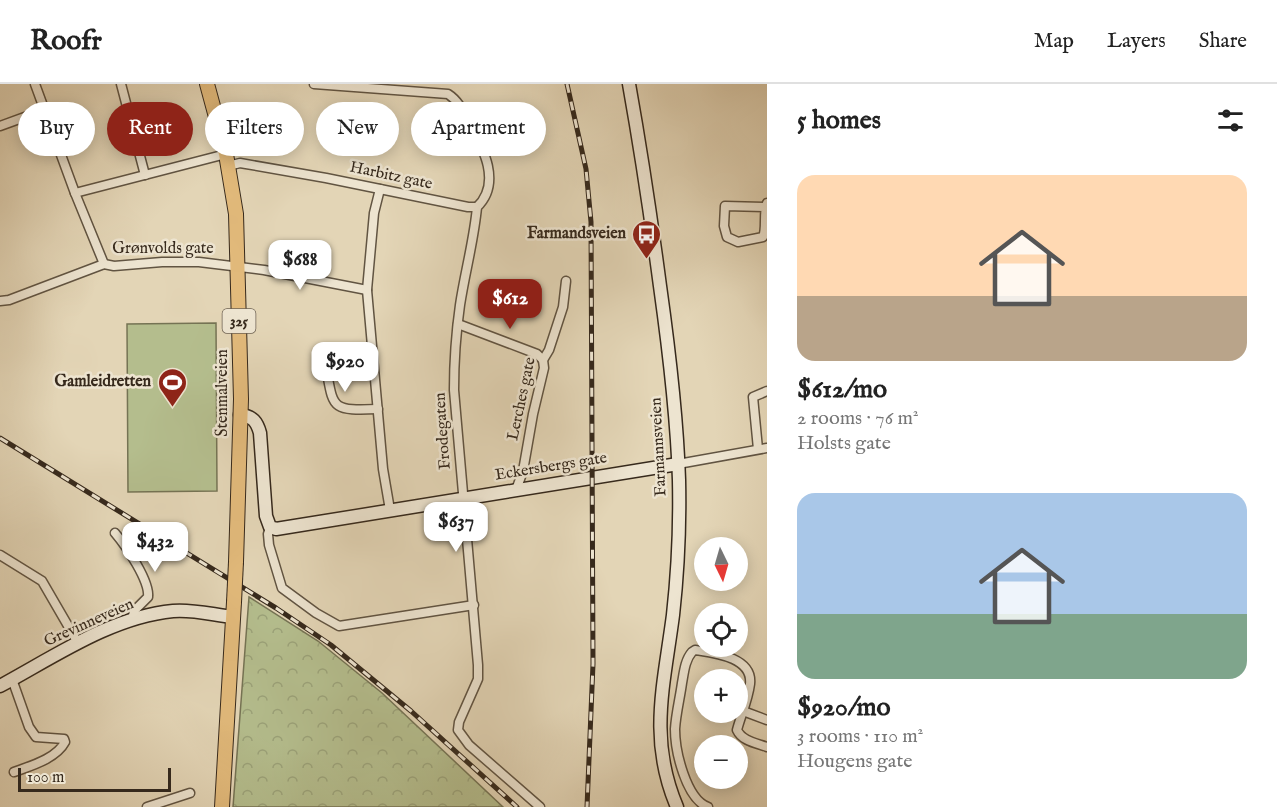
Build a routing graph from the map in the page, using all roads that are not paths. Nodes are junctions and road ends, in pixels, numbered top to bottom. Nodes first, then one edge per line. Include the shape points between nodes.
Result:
1 (35, 84) edge
2 (122, 84) edge
3 (207, 84) edge
4 (314, 84) edge
5 (629, 84) edge
6 (41, 102) edge
7 (18, 119) edge
8 (0, 126) edge
9 (61, 156) edge
10 (227, 160) junction
11 (146, 175) junction
12 (380, 189) junction
13 (75, 193) junction
14 (766, 205) edge
15 (477, 207) junction
16 (104, 264) junction
17 (238, 267) junction
18 (566, 281) dead end
19 (367, 290) junction
20 (0, 301) edge
21 (458, 324) junction
22 (543, 360) junction
23 (325, 362) dead end
24 (767, 391) edge
25 (378, 410) junction
26 (240, 415) junction
27 (763, 448) edge
28 (678, 464) junction
29 (516, 489) junction
30 (465, 498) junction
31 (390, 510) junction
32 (270, 527) junction
33 (115, 533) dead end
34 (0, 555) edge
35 (474, 605) junction
36 (233, 616) junction
37 (132, 620) junction
38 (78, 643) junction
39 (746, 669) edge
40 (748, 671) edge
41 (12, 679) junction
42 (0, 686) edge
43 (748, 692) edge
44 (748, 713) edge
45 (767, 720) edge
46 (739, 723) edge
47 (767, 747) edge
48 (14, 772) dead end
49 (190, 793) dead end
50 (147, 807) edge
51 (222, 807) edge
52 (540, 807) edge
53 (677, 807) edge
54 (708, 807) edge

1 - 6 street
2 - 11 street
3 - 10 main road, Stenmalveien / 325
4 - 15 street, Frodegaten via 435,92 454,98 489,164 487,189
5 - 28 main road, Farmannsveien via 670,356
7 - 8 street
9 - 13 street
10 - 11 street, Harbitz gate
10 - 12 street, Harbitz gate
10 - 17 main road, Stenmalveien / 325 via 236,214
11 - 13 street, Harbitz gate
12 - 15 street, Harbitz gate
12 - 19 street
13 - 16 street
14 - 14 street via 726,206 727,237 738,242 763,237
15 - 21 street, Frodegaten
16 - 17 street, Grønvolds gate via 199,262
16 - 20 street, Grønvolds gate
17 - 19 street, Grønvolds gate
17 - 26 main road, Stenmalveien / 325
18 - 22 street, Lerches gate via 563,308
19 - 25 street
21 - 22 street via 537,354
21 - 30 street, Frodegaten via 454,390
22 - 29 street, Lerches gate via 523,471
23 - 25 street via 336,404 345,410
24 - 27 street via 753,397
25 - 31 street
26 - 32 main road via 258,424
26 - 36 main road, Stenmalveien / 325, bridge
27 - 28 street
28 - 29 main road, Eckersbergs gate
28 - 53 main road, Farmannsveien via 676,582 659,731
29 - 30 main road, Eckersbergs gate
30 - 31 main road, Eckersbergs gate
30 - 35 street, Frodegaten
31 - 32 main road, Eckersbergs gate via 282,530
32 - 35 street via 269,545 282,588 339,626
33 - 37 street via 148,588 148,597 134,611
34 - 38 street via 42,581
35 - 52 street, Frodegaten via 478,679 458,730 469,745
36 - 37 main road, Grevinneveien via 176,611
36 - 51 main road, 325
37 - 38 main road, Grevinneveien
38 - 41 main road, Grevinneveien
39 - 54 street via 723,655 695,650 686,664 676,738 679,759 698,802
40 - 43 street
41 - 42 main road, Grevinneveien
41 - 48 street via 36,737 65,742 53,754
44 - 45 street
46 - 47 street via 737,730 745,740
49 - 50 street

